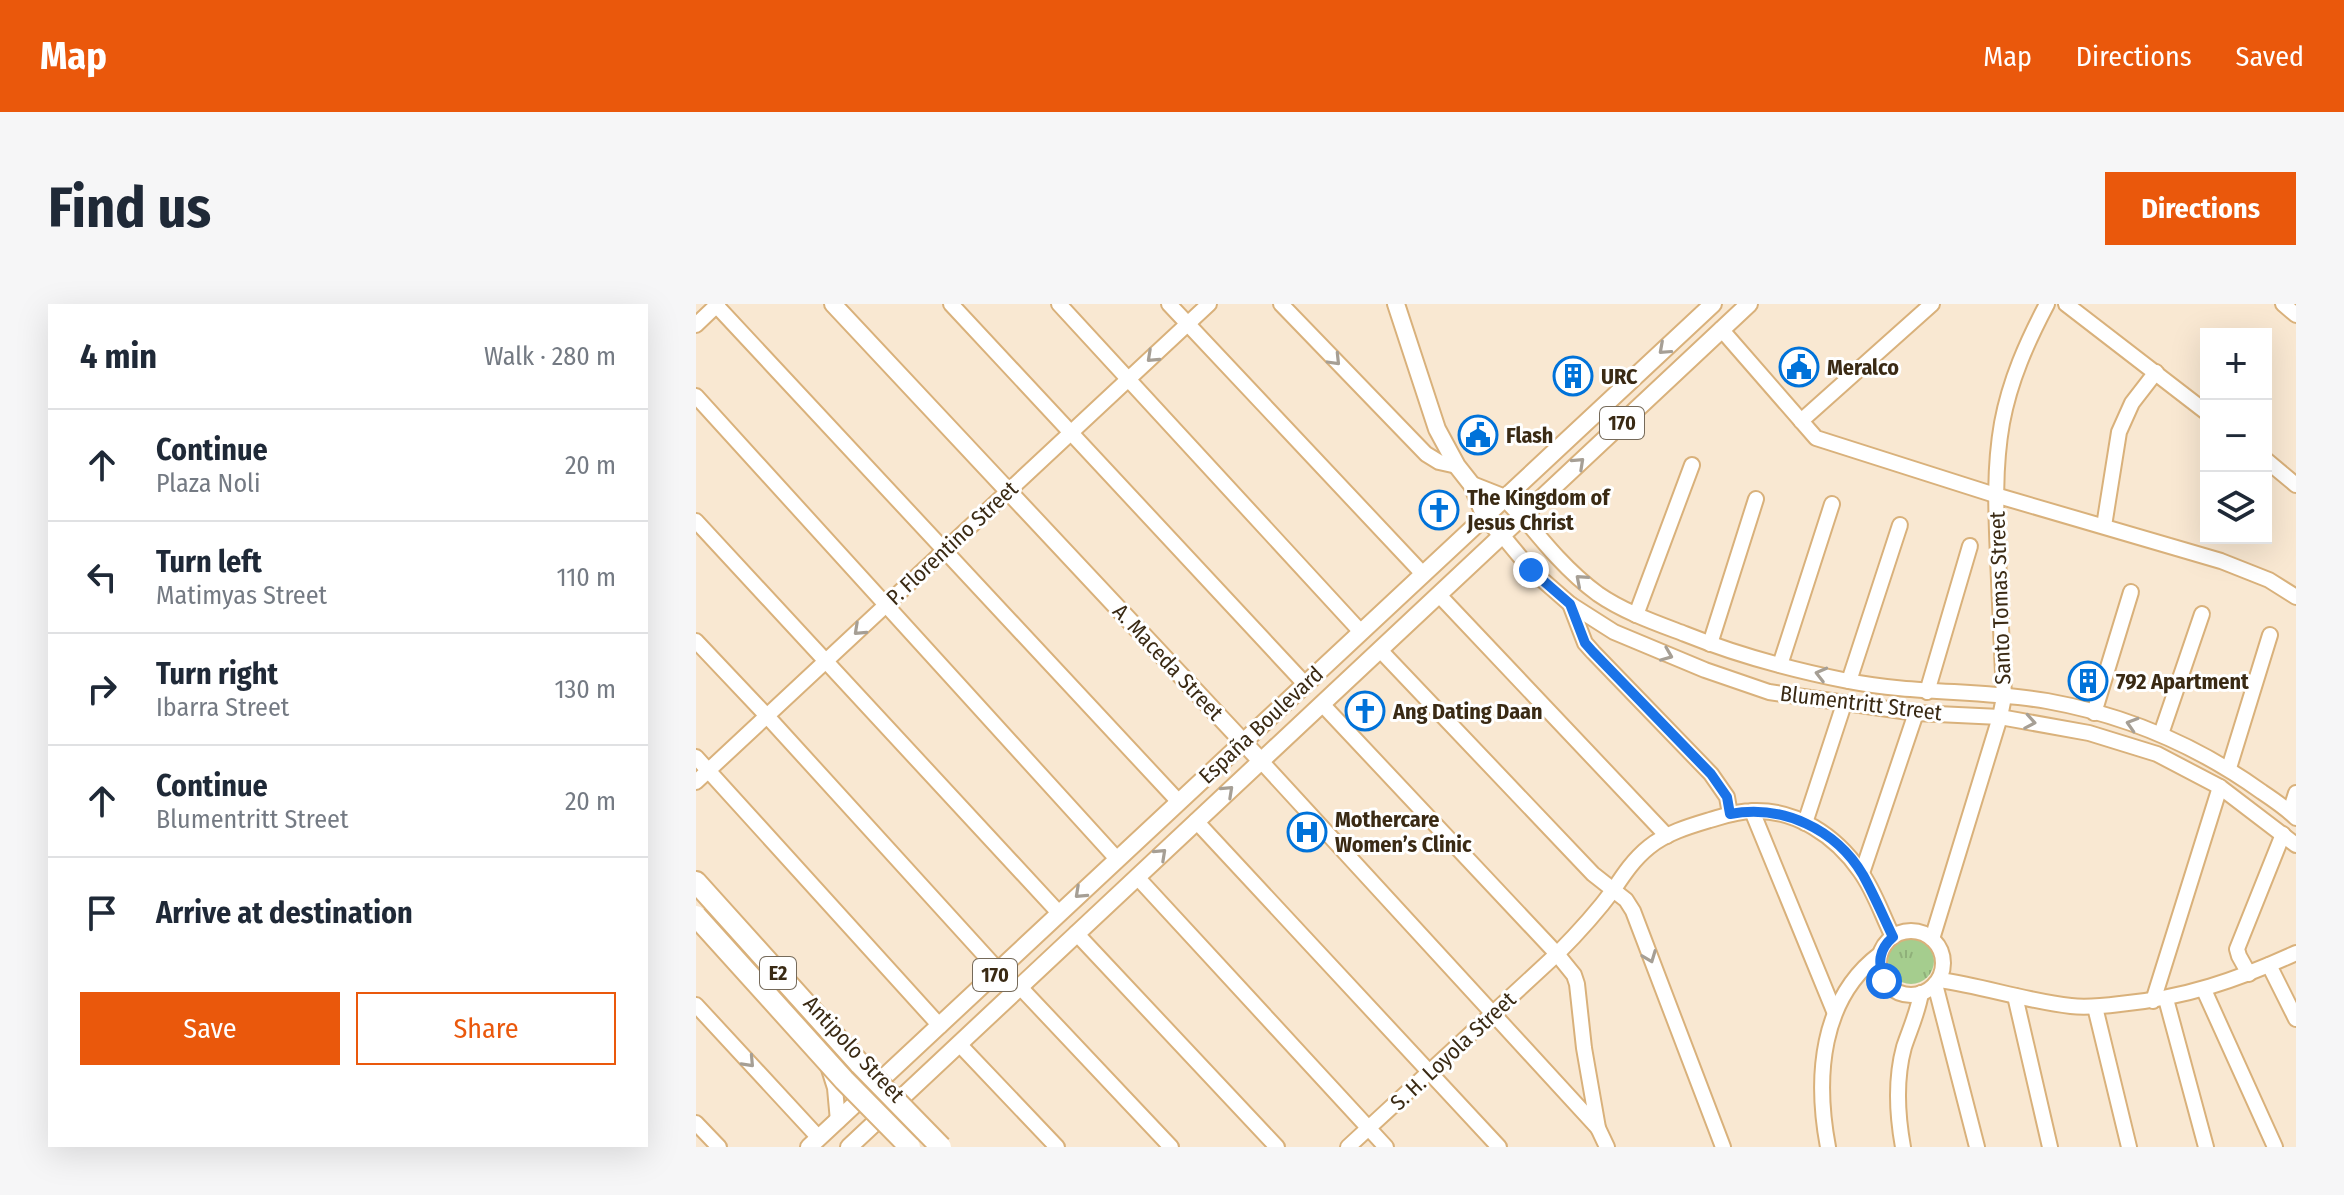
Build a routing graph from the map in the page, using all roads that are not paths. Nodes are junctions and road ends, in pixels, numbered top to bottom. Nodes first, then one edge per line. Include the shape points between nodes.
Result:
1 (717, 304) edge
2 (833, 304) edge
3 (951, 304) edge
4 (1059, 304) edge
5 (1169, 304) edge
6 (1209, 304) edge
7 (1281, 304) edge
8 (1396, 304) edge
9 (1749, 304) edge
10 (1932, 304) edge
11 (2047, 304) edge
12 (2066, 304) edge
13 (2283, 304) edge
14 (1706, 306) edge
15 (2296, 315) edge
16 (1187, 324) junction
17 (696, 325) edge
18 (1721, 329) junction
19 (2156, 372) junction
20 (1128, 380) junction
21 (696, 396) edge
22 (2200, 407) edge
23 (1801, 421) junction
24 (1071, 433) junction
25 (1692, 465) dead end
26 (2272, 465) edge
27 (1457, 466) junction
28 (1472, 485) junction
29 (2296, 485) edge
30 (1009, 491) junction
31 (1995, 495) junction
32 (1505, 498) junction
33 (1756, 499) dead end
34 (1832, 504) dead end
35 (1522, 516) junction
36 (1485, 517) junction
37 (696, 521) edge
38 (1900, 525) dead end
39 (2104, 526) junction
40 (1502, 535) junction
41 (1970, 546) dead end
42 (944, 551) junction
43 (1423, 574) junction
44 (2131, 592) dead end
45 (1439, 595) junction
46 (2296, 597) edge
47 (1570, 604) junction
48 (886, 605) junction
49 (2202, 614) dead end
50 (1636, 615) junction
51 (1361, 632) junction
52 (2270, 635) dead end
53 (696, 641) edge
54 (1710, 644) junction
55 (1380, 650) junction
56 (827, 661) junction
57 (1780, 665) junction
58 (1849, 681) junction
59 (1305, 684) junction
60 (1927, 692) junction
61 (2004, 697) junction
62 (1322, 704) junction
63 (1844, 704) junction
64 (1916, 713) junction
65 (2094, 713) junction
66 (767, 716) junction
67 (2000, 717) junction
68 (2161, 734) junction
69 (1243, 742) junction
70 (696, 757) edge
71 (1261, 761) junction
72 (2229, 768) junction
73 (709, 771) junction
74 (696, 782) edge
75 (2220, 787) junction
76 (2296, 793) edge
77 (1179, 802) junction
78 (1752, 811) junction
79 (1730, 814) junction
80 (2293, 815) edge
81 (1196, 821) junction
82 (1805, 823) junction
83 (2283, 834) junction
84 (1667, 836) junction
85 (2296, 845) edge
86 (1117, 859) junction
87 (1862, 873) junction
88 (1137, 877) junction
89 (696, 881) edge
90 (1613, 890) junction
91 (1059, 913) junction
92 (696, 916) edge
93 (1076, 933) junction
94 (1893, 937) junction
95 (717, 939) junction
96 (1932, 939) junction
97 (2296, 953) edge
98 (1557, 954) junction
99 (1880, 954) junction
100 (2269, 965) junction
101 (999, 971) junction
102 (2249, 974) junction
103 (1937, 982) junction
104 (1020, 987) junction
105 (2204, 990) junction
106 (1921, 993) junction
107 (2015, 996) junction
108 (2160, 1000) junction
109 (696, 1005) edge
110 (2095, 1007) junction
111 (1834, 1011) junction
112 (1493, 1014) junction
113 (2296, 1019) edge
114 (940, 1026) junction
115 (960, 1045) junction
116 (1429, 1074) junction
117 (884, 1079) junction
118 (901, 1099) junction
119 (838, 1121) junction
120 (696, 1123) edge
121 (1368, 1128) junction
122 (1598, 1128) junction
123 (814, 1142) edge
124 (719, 1147) edge
125 (849, 1147) edge
126 (910, 1147) edge
127 (943, 1147) edge
128 (1057, 1147) edge
129 (1171, 1147) edge
130 (1277, 1147) edge
131 (1348, 1147) edge
132 (1386, 1147) edge
133 (1499, 1147) edge
134 (1607, 1147) edge
135 (1723, 1147) edge
136 (1828, 1147) edge
137 (1903, 1147) edge
138 (1977, 1147) edge
139 (2050, 1147) edge
140 (2129, 1147) edge
141 (2206, 1147) edge
142 (2275, 1147) edge

1 - 17 street
1 - 42 street
2 - 30 main road, A. Maceda Street
3 - 24 street
4 - 20 street
5 - 16 street
6 - 16 street, P. Florentino Street
7 -> 27 street via 1426,454
8 - 27 main road, Blumentritt Street via 1437,429
9 - 18 main road, España Boulevard / 170
10 - 23 street
11 - 31 street, Santo Tomas Street via 2013,379 2000,432
12 - 19 street
13 - 15 street
14 -> 32 main road, España Boulevard / 170
16 -> 20 street, P. Florentino Street
16 - 43 street
18 - 23 street
35 -> 18 main road, España Boulevard / 170
19 - 22 street
19 - 39 street via 2132,403 2119,432
20 - 24 street, P. Florentino Street
20 - 51 street
21 - 48 street
23 - 31 street via 1816,438
24 - 30 street, P. Florentino Street
24 - 59 street
25 - 50 street
26 - 29 street
27 - 28 main road, Blumentritt Street
28 - 32 main road, Blumentritt Street
28 - 36 main road, Blumentritt Street
30 - 42 street, P. Florentino Street
30 - 69 main road, A. Maceda Street
31 - 39 street
31 - 61 street, Santo Tomas Street
32 - 35 main road, Blumentritt Street
32 - 36 main road, España Boulevard / 170
33 - 54 street
34 - 57 street
35 - 40 main road, España Boulevard / 170
50 -> 35 street, Blumentritt Street via 1587,586
36 - 40 main road, Blumentritt Street
36 - 43 main road, España Boulevard / 170
37 - 56 street
38 - 58 street
39 - 46 street via 2221,561
40 - 45 main road, España Boulevard / 170
40 - 47 street, Blumentritt Street
41 - 60 street
42 - 48 street, P. Florentino Street
42 - 77 street
43 - 51 main road, España Boulevard / 170
44 - 65 street
45 - 55 main road, España Boulevard / 170
45 - 84 street
47 -> 63 street, Blumentritt Street via 1614,632 1705,670 1769,692
47 - 79 street via 1585,643 1711,774 1727,797
48 -> 56 street, P. Florentino Street
48 - 86 street
49 - 68 street
50 - 54 street, Blumentritt Street
51 - 59 main road, España Boulevard / 170
52 - 72 street
53 - 66 street
54 - 57 street, Blumentritt Street
55 - 62 main road, España Boulevard / 170
55 - 90 street
56 - 66 street, P. Florentino Street
56 - 91 street
58 -> 57 street, Blumentritt Street
58 - 60 street, Blumentritt Street
59 - 69 main road, España Boulevard / 170
60 - 61 street, Blumentritt Street
61 - 65 street, Blumentritt Street
61 - 67 street, Santo Tomas Street
62 - 71 main road, España Boulevard / 170
62 - 98 street
63 - 64 street, Blumentritt Street
63 - 82 street
64 - 67 street, Blumentritt Street
64 - 87 street
68 -> 65 street, Blumentritt Street
66 - 73 street, P. Florentino Street
66 - 101 street
67 -> 75 street, Blumentritt Street via 2089,733 2157,754
67 - 96 street, Santo Tomas Street
68 - 72 street, Blumentritt Street
69 - 71 main road, A. Maceda Street
69 - 77 main road, España Boulevard / 170
70 - 73 street
81 -> 71 main road, España Boulevard / 170
71 - 112 street, A. Maceda Street
72 - 80 street, Blumentritt Street
73 - 74 street, P. Florentino Street
73 - 114 street
75 - 83 street, Blumentritt Street
75 - 108 street
76 - 80 street
77 - 86 main road, España Boulevard / 170
78 - 79 street, S. H. Loyola Street
78 - 82 street, S. H. Loyola Street
78 - 111 street
79 - 84 street, S. H. Loyola Street
88 -> 81 main road, España Boulevard / 170
81 - 116 street
82 - 87 street, S. H. Loyola Street via 1840,846
83 - 85 street, Blumentritt Street
83 - 102 street via 2237,949
84 - 90 street, S. H. Loyola Street via 1644,852
86 -> 91 main road, España Boulevard / 170
87 - 94 street, S. H. Loyola Street
88 - 93 main road, España Boulevard / 170
88 - 121 street
89 - 117 street, Antipolo Street
89 - 127 highway, E2, bridge via 860,1064
90 - 98 street, S. H. Loyola Street
90 -> 135 street via 1633,911
91 - 101 main road, España Boulevard / 170
92 - 95 highway, E2, bridge
93 - 104 main road, España Boulevard / 170
93 - 130 street
94 - 96 street via 1913,931
94 - 99 street
95 - 119 street, Antipolo Street via 823,1053 835,1088
95 - 126 highway, E2, bridge
96 - 103 street via 1943,958
97 - 100 street
98 - 112 street, S. H. Loyola Street
98 - 122 street via 1577,984
99 - 106 street via 1884,981 1907,995
99 - 111 street via 1856,976
100 - 102 street
100 - 113 street
101 - 114 main road, España Boulevard / 170
102 - 105 street
103 - 106 street
103 - 107 street
103 - 138 street
104 - 115 main road, España Boulevard / 170
104 - 129 street
105 - 108 street
105 - 142 street
106 - 137 street via 1898,1084
107 - 110 street
107 - 139 street
108 - 110 street
108 - 141 street
109 -> 123 street
110 - 140 street
111 - 136 street via 1822,1077
112 - 116 street, S. H. Loyola Street
112 - 122 street, A. Maceda Street
114 - 117 main road, España Boulevard / 170
115 - 118 main road, España Boulevard / 170
115 - 128 street
116 - 121 street, S. H. Loyola Street
116 - 133 street
117 - 118 street, Antipolo Street
117 - 119 main road, España Boulevard / 170
118 - 125 main road, España Boulevard / 170
118 - 127 street, Antipolo Street
119 - 123 main road, España Boulevard / 170
120 - 124 street
121 - 131 street, S. H. Loyola Street
121 - 132 street
122 - 134 street

